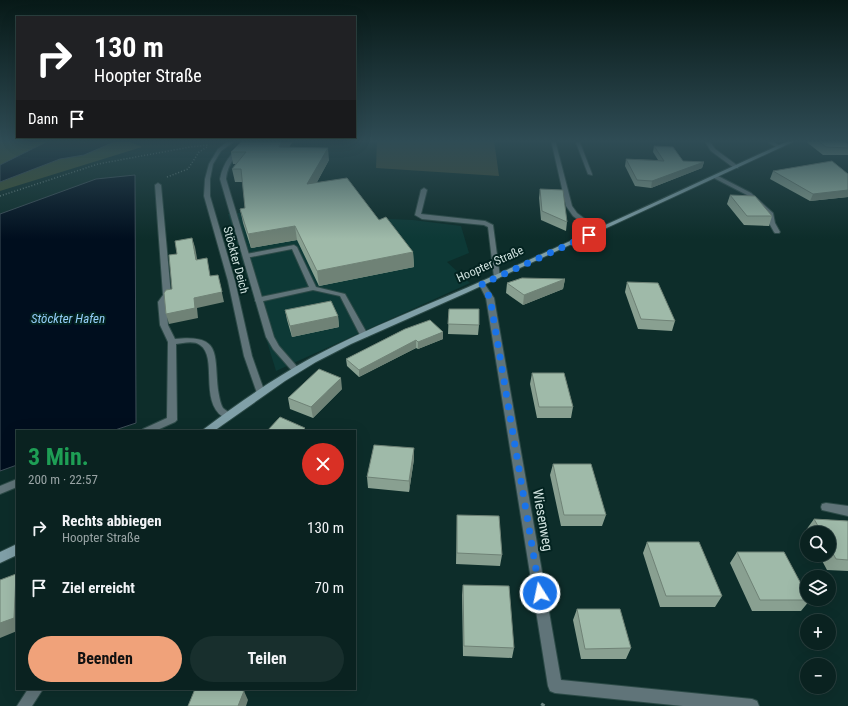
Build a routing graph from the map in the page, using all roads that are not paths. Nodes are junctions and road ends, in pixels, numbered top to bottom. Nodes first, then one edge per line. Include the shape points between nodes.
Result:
1 (208, 173) edge
2 (224, 173) edge
3 (561, 173) edge
4 (724, 173) edge
5 (716, 177) junction
6 (158, 185) road end
7 (424, 190) dead end
8 (601, 229) junction
9 (777, 232) dead end
10 (246, 256) junction
11 (497, 277) junction
12 (482, 284) junction
13 (313, 288) junction
14 (259, 300) junction
15 (364, 335) junction
16 (172, 342) junction
17 (296, 370) junction
18 (261, 393) junction
19 (228, 416) junction
20 (148, 430) edge
21 (208, 430) edge
22 (16, 483) edge
23 (0, 490) edge
24 (826, 507) dead end
25 (848, 511) edge
26 (16, 550) edge
27 (0, 558) edge
28 (35, 690) edge
29 (24, 706) edge
30 (752, 706) edge

1 - 18 street, Stöckter Deich via 207,196 234,292 247,355
2 - 10 street via 223,179
3 - 8 street via 573,214
4 - 5 street, Hoopter Straße
5 - 8 street, Hoopter Straße
5 - 9 street via 749,194 771,214
6 - 16 street via 167,295 162,302 164,325
7 - 11 street via 418,215 485,222 491,226
8 - 11 street, Hoopter Straße
10 - 13 street via 294,247
10 - 14 street
11 - 12 street, Hoopter Straße
12 - 15 street, Hoopter Straße
12 - 30 street, Wiesenweg via 490,298 555,686
13 - 14 street
13 - 15 street via 343,295
14 - 17 street via 270,337
15 - 17 street, Hoopter Straße
16 - 19 street via 184,339 206,344 210,351 214,392 219,409
16 - 20 street via 172,420
17 - 18 street, Hoopter Straße
18 - 19 street, Hoopter Straße
19 - 21 street, Hoopter Straße
22 - 23 street
24 - 25 street
26 - 27 street
28 - 29 street

